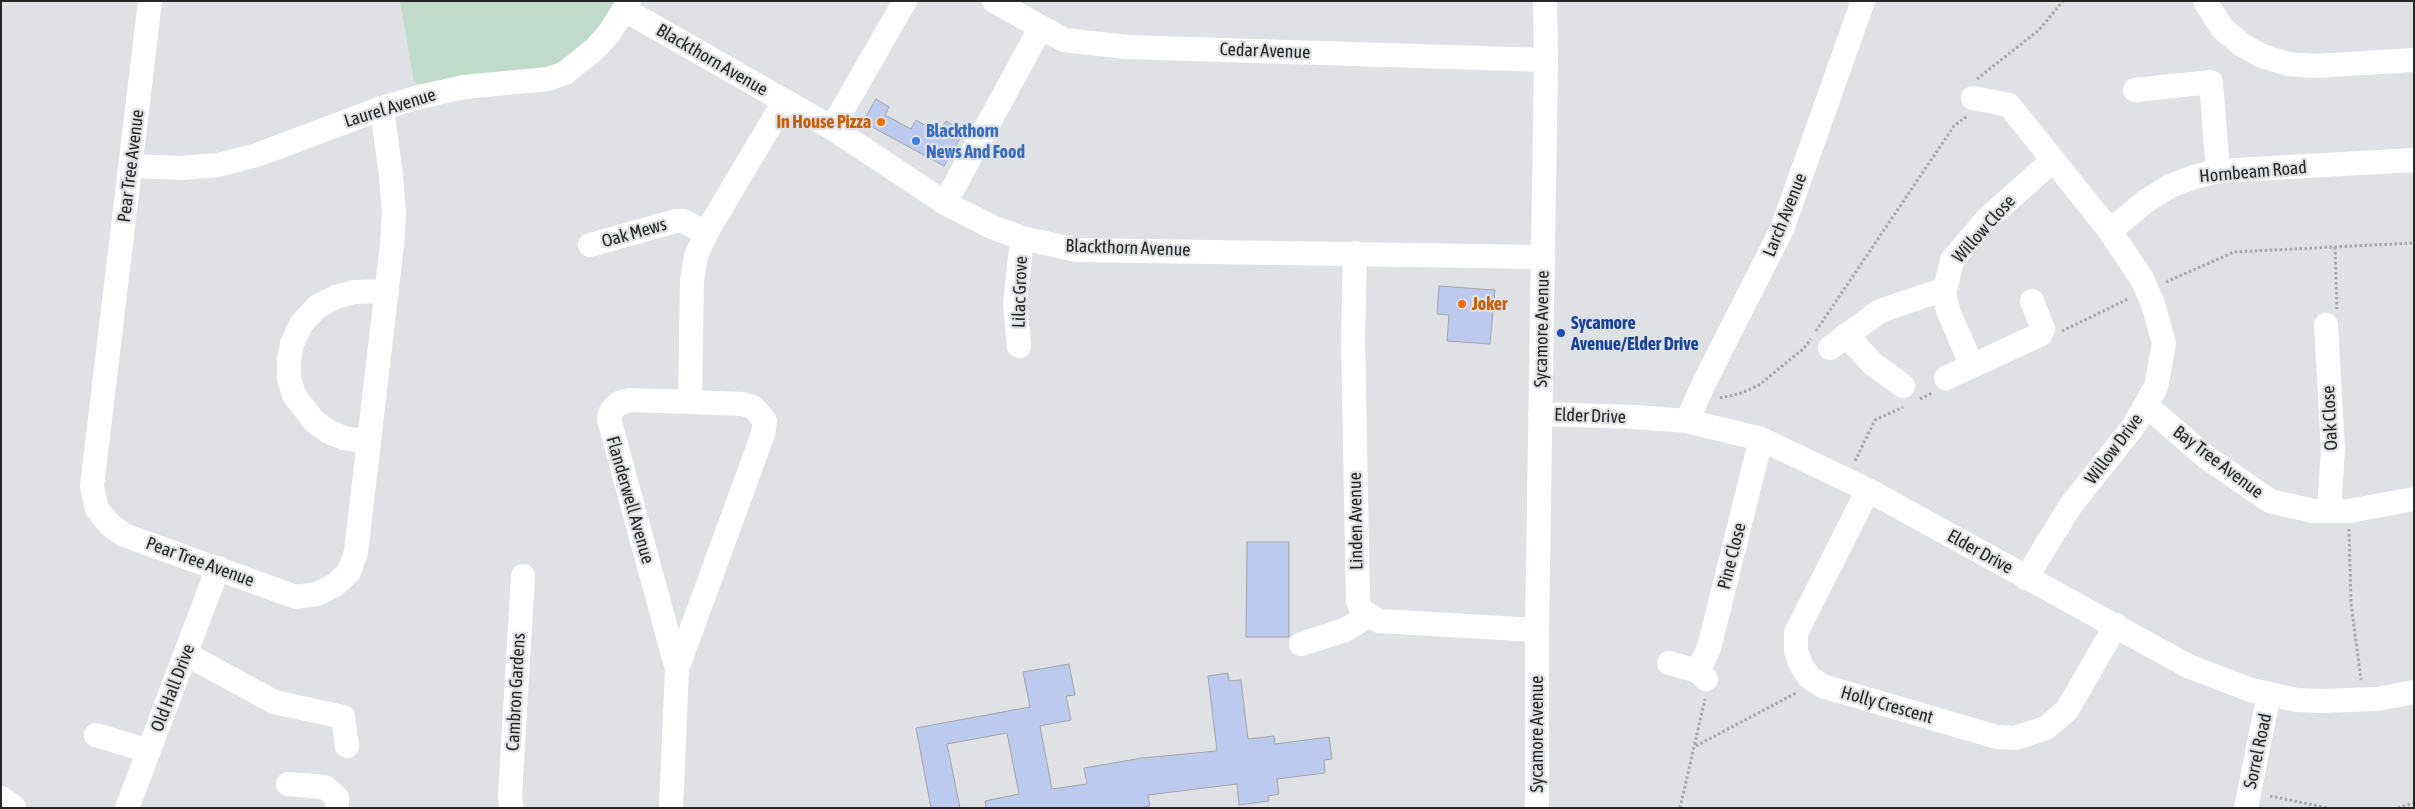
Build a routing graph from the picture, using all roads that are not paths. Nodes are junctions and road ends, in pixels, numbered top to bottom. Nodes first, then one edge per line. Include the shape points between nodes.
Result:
1 (150, 1) edge
2 (905, 1) edge
3 (994, 1) edge
4 (1545, 1) edge
5 (1863, 1) edge
6 (2205, 1) edge
7 (627, 5) edge
8 (1041, 27) junction
9 (1546, 60) junction
10 (2414, 60) edge
11 (2135, 90) dead end
12 (1973, 98) road end
13 (784, 102) junction
14 (382, 108) junction
15 (832, 128) junction
16 (2414, 160) edge
17 (2052, 161) junction
18 (131, 166) junction
19 (2218, 171) junction
20 (945, 203) junction
21 (2110, 231) junction
22 (706, 233) junction
23 (1022, 238) junction
24 (590, 245) dead end
25 (1355, 253) junction
26 (1543, 256) junction
27 (1945, 288) junction
28 (387, 291) junction
29 (2032, 301) dead end
30 (2326, 325) road end
31 (1019, 346) dead end
32 (1972, 366) junction
33 (1946, 378) road end
34 (1911, 396) road end
35 (690, 402) junction
36 (2146, 406) junction
37 (1691, 412) junction
38 (1540, 414) junction
39 (1761, 439) junction
40 (369, 442) junction
41 (1868, 490) junction
42 (2414, 499) edge
43 (2339, 511) junction
44 (218, 568) junction
45 (523, 576) dead end
46 (2026, 578) junction
47 (1368, 616) junction
48 (2116, 625) junction
49 (1537, 630) junction
50 (1301, 644) dead end
51 (186, 654) junction
52 (1669, 663) dead end
53 (677, 669) junction
54 (2414, 692) edge
55 (2270, 694) junction
56 (96, 735) dead end
57 (347, 746) dead end
58 (149, 751) junction
59 (288, 784) dead end
60 (2248, 800) edge
61 (127, 808) edge
62 (337, 808) edge
63 (512, 808) edge
64 (671, 808) edge
65 (1537, 808) edge

1 - 18 street, Pear Tree Avenue
2 - 15 street
3 - 8 street, Cedar Avenue
4 - 9 street, Sycamore Avenue
5 - 37 street, Larch Avenue via 1782,229
6 - 10 street via 2222,28 2242,45 2262,56 2288,64 2315,66
7 - 13 street, Blackthorn Avenue
7 - 14 street, Laurel Avenue via 596,48 565,73 548,79 464,87
8 - 9 street, Cedar Avenue via 1064,40 1127,47
8 - 20 street
9 - 26 street, Sycamore Avenue
11 - 19 street via 2211,82
12 - 17 street via 2009,105
13 - 15 street, Blackthorn Avenue
13 - 22 street
14 - 18 street, Laurel Avenue via 258,155 218,165 181,168
14 - 28 street, Pear Tree Avenue via 394,213
15 - 20 street, Blackthorn Avenue
16 - 19 street, Hornbeam Road
17 - 21 street
17 - 27 street, Willow Close via 1988,219 1952,260
18 - 44 street, Pear Tree Avenue via 92,486 97,509 124,536
19 - 21 street, Hornbeam Road via 2170,186
20 - 23 street, Blackthorn Avenue
21 - 36 street, Willow Drive via 2147,290 2164,343 2156,387
22 - 24 street, Oak Mews via 676,220
22 - 35 street via 696,256 692,280
23 - 25 street, Blackthorn Avenue via 1077,250
23 - 31 street, Lilac Grove via 1015,304
25 - 26 street, Blackthorn Avenue
25 - 47 street, Linden Avenue via 1358,602
26 - 38 street, Sycamore Avenue
27 - 32 street, Willow Close via 1949,313
27 - 34 street via 1880,310 1838,342 1873,364
28 - 40 street, Pear Tree Avenue
28 - 40 street via 354,292 318,306 301,324 289,360 289,378 294,395 314,421 344,438
29 - 32 street via 2044,329 2041,334
30 - 43 street, Oak Close
32 - 33 street
35 - 53 street, Flanderwell Avenue via 742,404 753,407 764,421 763,434
35 - 53 street, Flanderwell Avenue via 619,403 611,411 609,419
36 - 43 street, Bay Tree Avenue via 2206,457 2270,501 2292,508
36 - 46 street, Willow Drive via 2133,428 2071,505
37 - 38 street, Elder Drive via 1635,417
37 - 39 street, Elder Drive
38 - 49 street, Sycamore Avenue
39 - 41 street, Elder Drive
39 - 52 street, Pine Close via 1702,675
40 - 44 street, Pear Tree Avenue via 356,552 349,572 335,585 317,594 296,597
41 - 46 street, Elder Drive
41 - 48 street, Holly Crescent via 1796,633 1796,651 1801,665 1822,686 1997,737 2015,738 2046,728 2067,710
42 - 43 street, Bay Tree Avenue
44 - 51 street, Old Hall Drive
45 - 63 street, Cambron Gardens via 510,795
46 - 48 street, Elder Drive
47 - 49 street via 1380,621
47 - 50 street via 1345,630
48 - 55 street, Elder Drive via 2206,674
49 - 65 street, Sycamore Avenue
51 - 57 street via 274,702 343,717
51 - 58 street, Old Hall Drive
53 - 64 street, Flanderwell Avenue
54 - 55 street, Elder Drive via 2364,700 2305,700
55 - 60 street, Sorrel Road
56 - 58 street
58 - 61 street, Old Hall Drive
59 - 62 street via 325,786 337,798

